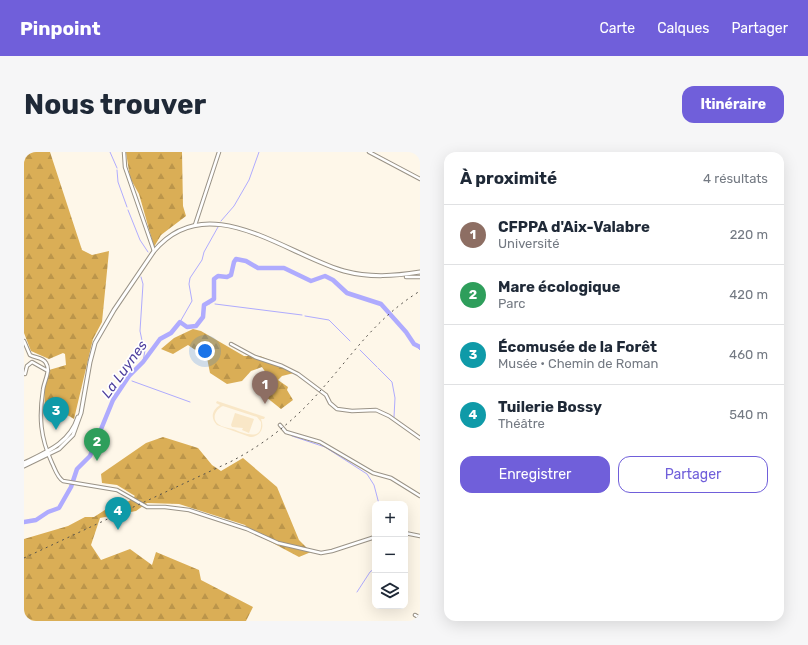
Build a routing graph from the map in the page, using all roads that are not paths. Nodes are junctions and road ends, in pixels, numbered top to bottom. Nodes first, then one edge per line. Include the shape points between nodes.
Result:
1 (124, 152) edge
2 (219, 152) edge
3 (368, 152) edge
4 (420, 179) edge
5 (195, 225) junction
6 (154, 251) junction
7 (420, 271) edge
8 (406, 277) dead end
9 (420, 277) edge
10 (24, 341) edge
11 (231, 344) dead end
12 (48, 371) junction
13 (25, 374) edge
14 (280, 425) dead end
15 (420, 438) edge
16 (48, 454) junction
17 (24, 464) edge
18 (420, 496) edge
19 (408, 534) edge
20 (420, 536) edge
21 (372, 538) edge
22 (415, 615) dead end
23 (420, 618) edge

1 - 6 street via 125,168
2 - 5 street
3 - 4 street
5 - 6 main road via 170,236
5 - 7 main road via 217,223 231,226 349,272 383,276
6 - 16 main road via 97,337 91,356 80,420 73,436 64,446
8 - 9 street
10 - 12 street via 30,355 46,362
11 - 15 street via 255,357 298,374 326,395 337,409 376,410
12 - 13 street via 32,362 27,366
12 - 16 street via 43,388 41,432
14 - 18 street via 286,432 320,442 374,473 391,478
16 - 17 main road
16 - 21 street via 61,479 73,484 117,490 147,507 189,510 247,529 278,543 321,552
19 - 20 street
22 - 23 street

